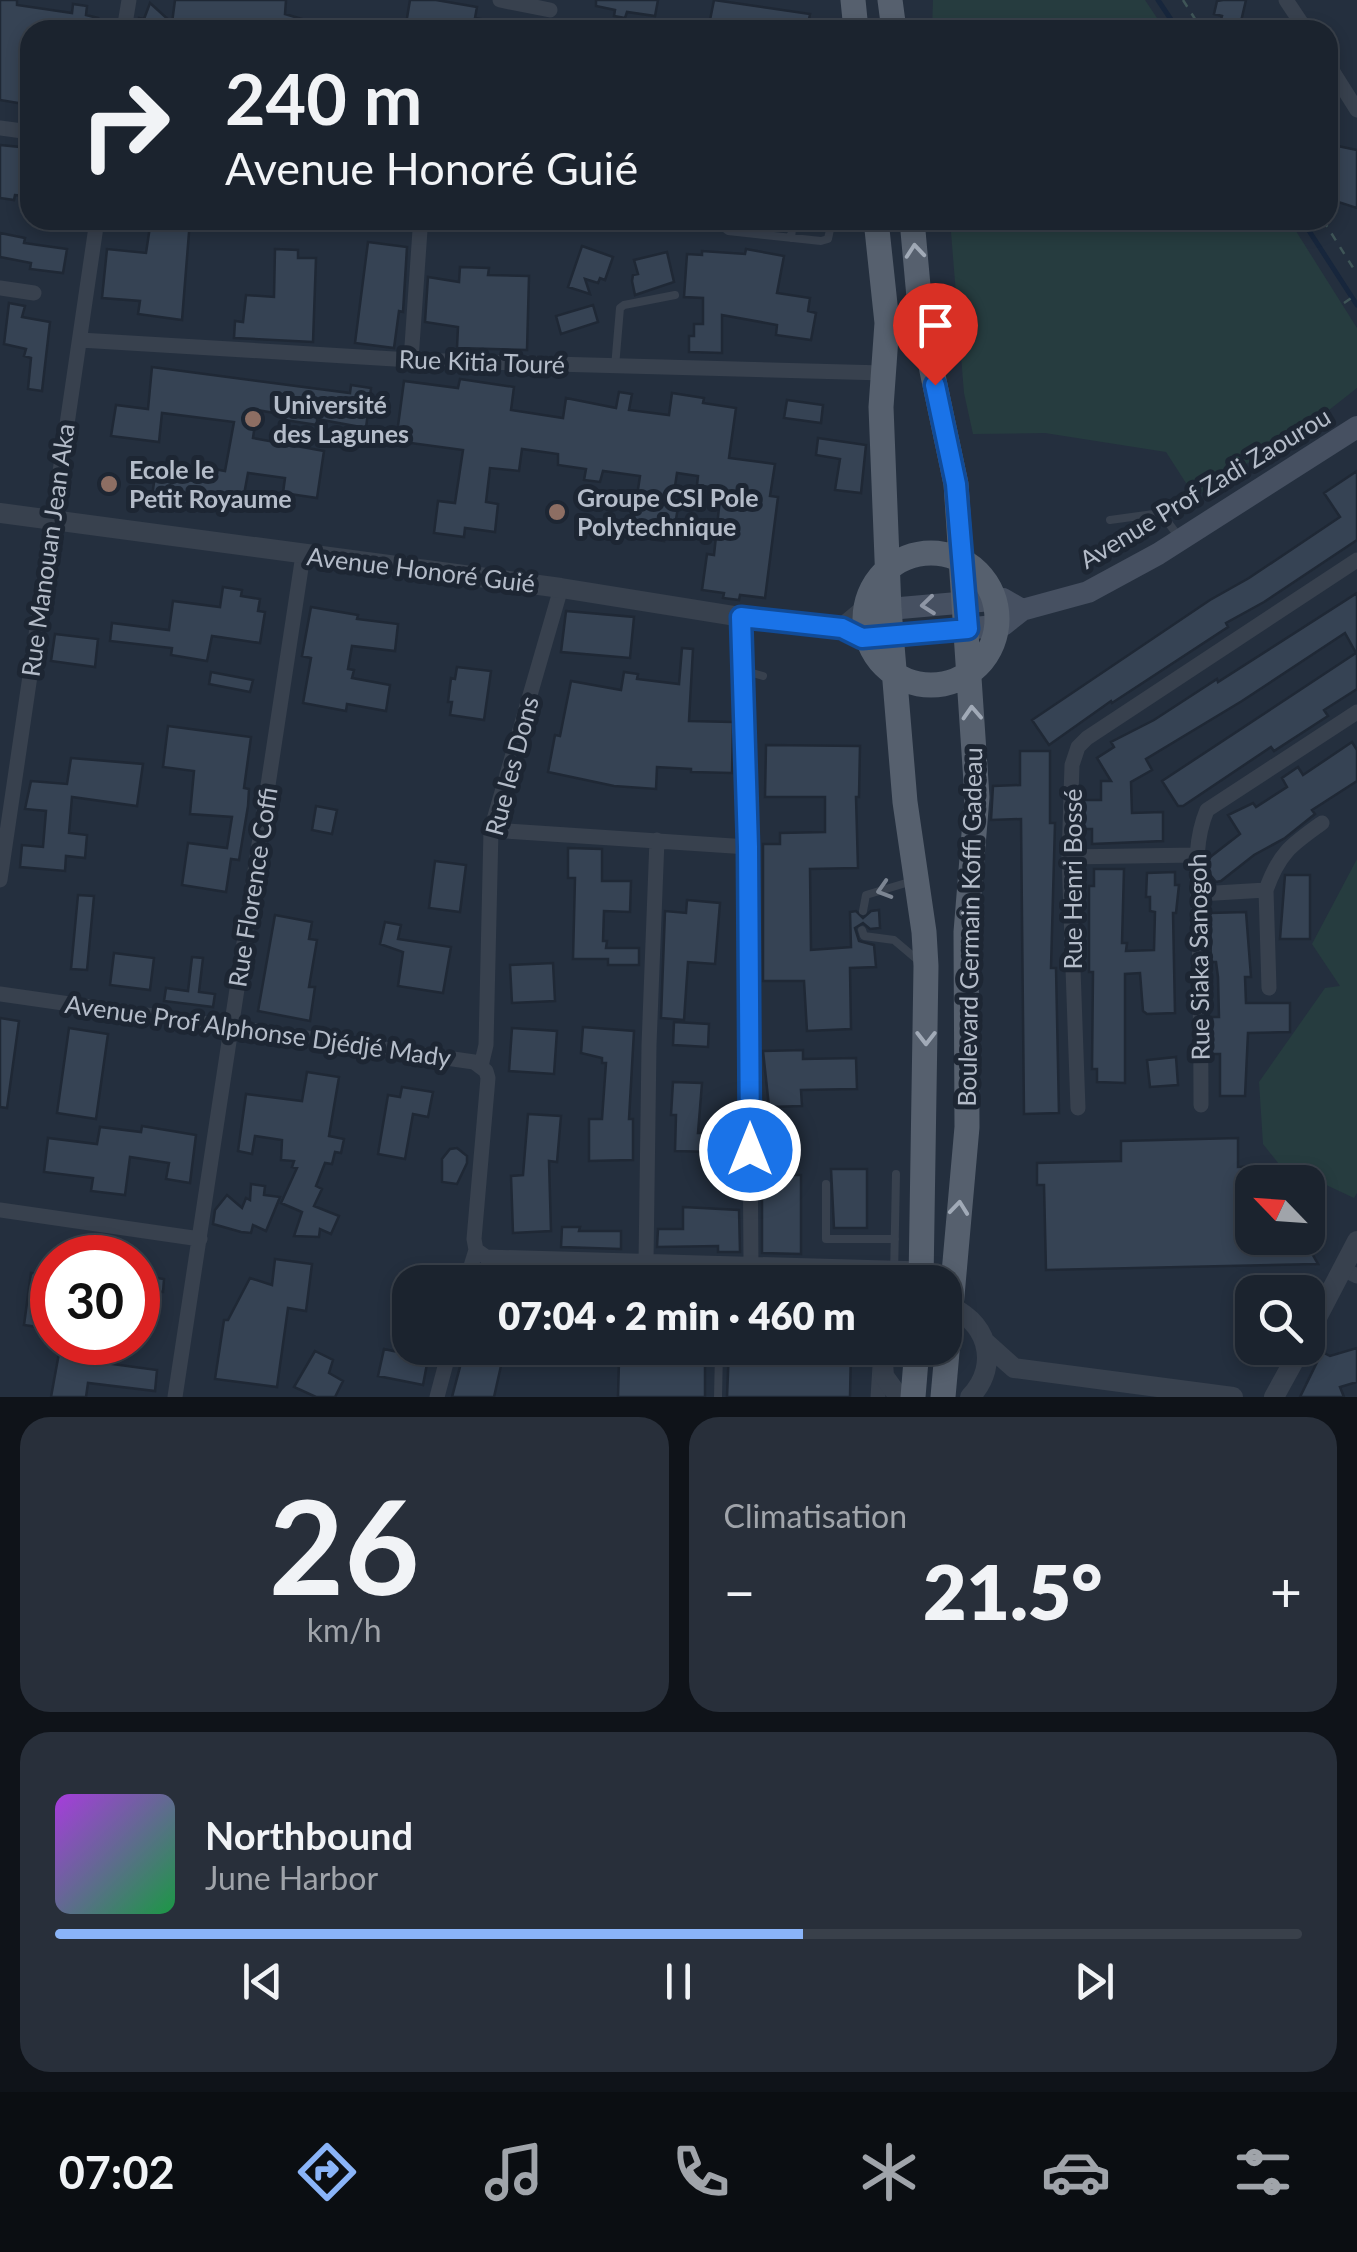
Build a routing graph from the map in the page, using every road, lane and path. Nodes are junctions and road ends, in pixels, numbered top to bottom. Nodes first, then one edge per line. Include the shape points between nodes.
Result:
1 (500, 0) edge
2 (550, 10) dead end
3 (1338, 80) edge
4 (1357, 110) edge
5 (96, 230) edge
6 (420, 230) dead end
7 (726, 230) edge
8 (755, 230) edge
9 (792, 230) edge
10 (830, 230) edge
11 (877, 230) edge
12 (913, 230) edge
13 (1329, 230) edge
14 (754, 234) junction
15 (792, 238) junction
16 (1357, 274) edge
17 (0, 288) edge
18 (34, 293) dead end
19 (1357, 294) edge
20 (674, 296) dead end
21 (1344, 302) dead end
22 (80, 340) junction
23 (411, 360) junction
24 (615, 367) junction
25 (884, 373) junction
26 (1357, 427) edge
27 (0, 513) edge
28 (1110, 520) dead end
29 (51, 522) junction
30 (1181, 540) junction
31 (303, 555) junction
32 (963, 560) junction
33 (1357, 560) edge
34 (887, 569) junction
35 (561, 588) junction
36 (994, 599) junction
37 (966, 601) junction
38 (1022, 610) junction
39 (741, 617) junction
40 (878, 624) junction
41 (997, 626) junction
42 (968, 629) junction
43 (742, 670) junction
44 (970, 672) junction
45 (894, 674) junction
46 (763, 676) dead end
47 (1357, 712) edge
48 (1322, 823) dead end
49 (491, 830) junction
50 (657, 840) junction
51 (748, 847) junction
52 (1195, 856) junction
53 (1069, 857) junction
54 (914, 874) junction
55 (0, 880) edge
56 (1266, 890) junction
57 (1199, 894) junction
58 (862, 911) dead end
59 (862, 930) dead end
60 (926, 966) junction
61 (1268, 988) dead end
62 (0, 994) edge
63 (231, 1028) junction
64 (480, 1066) junction
65 (1201, 1105) dead end
66 (1078, 1108) dead end
67 (896, 1174) dead end
68 (826, 1184) dead end
69 (0, 1210) edge
70 (200, 1239) junction
71 (895, 1239) junction
72 (1357, 1241) edge
73 (476, 1250) junction
74 (646, 1262) junction
75 (722, 1263) joint
76 (751, 1263) junction
77 (471, 1265) edge
78 (772, 1265) edge
79 (894, 1265) edge
80 (921, 1265) edge
81 (951, 1265) edge
82 (1350, 1272) edge
83 (1325, 1310) edge
84 (962, 1311) edge
85 (986, 1342) junction
86 (445, 1365) edge
87 (719, 1365) edge
88 (880, 1365) edge
89 (883, 1365) edge
90 (916, 1365) edge
91 (944, 1365) edge
92 (1292, 1365) edge
93 (1014, 1368) junction
94 (976, 1390) edge
95 (176, 1397) edge
96 (437, 1397) edge
97 (718, 1397) edge
98 (878, 1397) edge
99 (898, 1397) edge
100 (913, 1397) edge
101 (942, 1397) edge
102 (1233, 1397) edge
103 (1274, 1397) edge

1 - 2 street
3 - 4 street
5 - 22 street, Rue Manouan Jean Aka
6 - 23 street
7 - 14 lane
8 - 14 lane
9 - 15 lane
10 - 15 lane via 828,239
11 - 25 main road via 887,323
32 -> 12 main road, Boulevard Germain Koffi Gadeau via 956,484 921,319
13 - 16 path
14 - 15 lane
17 - 18 street
19 - 21 path
20 - 24 lane via 620,308
22 - 23 street, Rue Kitia Touré
22 - 29 street, Rue Manouan Jean Aka
23 - 24 street, Rue Kitia Touré
24 - 25 street, Rue Kitia Touré
25 - 34 main road
26 - 30 main road, Avenue Prof Zadi Zaourou
27 - 29 street, Avenue Honoré Guié
28 - 30 lane via 1160,513
29 - 31 street, Avenue Honoré Guié
29 - 55 street, Rue Manouan Jean Aka
30 - 38 main road, Avenue Prof Zadi Zaourou via 1088,592
31 - 35 street, Avenue Honoré Guié
31 - 63 street, Rue Florence Coffi
32 - 34 main road via 921,554
32 - 36 main road
32 - 37 main road, Boulevard Germain Koffi Gadeau
33 - 53 street, Rue Henri Bossé via 1078,747
34 - 40 main road
35 - 39 street, Avenue Honoré Guié
35 - 49 street, Rue les Dons
36 - 37 main road
36 - 38 main road
36 - 41 main road
37 -> 40 main road
37 - 42 main road, Boulevard Germain Koffi Gadeau
38 - 41 main road, Avenue Prof Zadi Zaourou
39 - 40 street, Avenue Honoré Guié via 842,628
39 - 43 street
40 - 42 main road
40 - 45 main road
41 - 42 main road
41 - 44 main road via 989,650
42 - 44 main road, Boulevard Germain Koffi Gadeau
43 - 46 lane
43 - 51 street
44 - 45 main road via 930,686
81 -> 44 main road, Boulevard Germain Koffi Gadeau via 967,1127 966,932 977,796
45 - 54 main road, Boulevard Germain Koffi Gadeau
47 - 52 street, Rue Siaka Sanogoh via 1207,810
48 - 56 street via 1286,849
49 - 50 street
49 - 64 street, Rue les Dons via 486,1045
50 - 51 street
50 - 74 street
51 - 76 street
52 - 53 street
52 - 57 street, Rue Siaka Sanogoh
53 - 66 street, Rue Henri Bossé
54 -> 58 lane via 906,883 866,895
54 - 60 main road, Boulevard Germain Koffi Gadeau
56 - 57 street
56 - 61 street
57 - 65 street, Rue Siaka Sanogoh
59 - 60 lane via 864,936 894,940
60 -> 80 main road, Boulevard Germain Koffi Gadeau
62 - 63 street, Avenue Prof Alphonse Djédjé Mady
63 - 64 street, Avenue Prof Alphonse Djédjé Mady
63 - 70 street, Rue Florence Coffi
64 - 73 street, Avenue Prof Alphonse Djédjé Mady via 488,1078
67 - 71 lane
68 - 71 lane via 826,1238
69 - 70 street
70 - 95 street, Rue Florence Coffi
71 - 79 lane
72 - 82 street
73 - 74 street via 486,1258
73 - 77 street, Avenue Prof Alphonse Djédjé Mady
74 - 75 street
75 - 76 street
76 - 78 street
82 - 83 street
84 - 85 street
85 - 93 street
85 - 94 street via 987,1364
86 - 96 street
87 - 97 lane
88 - 98 street
89 - 99 street
90 - 100 main road
91 - 101 main road, Boulevard Germain Koffi Gadeau
92 - 103 street
93 - 94 street
93 - 102 street

